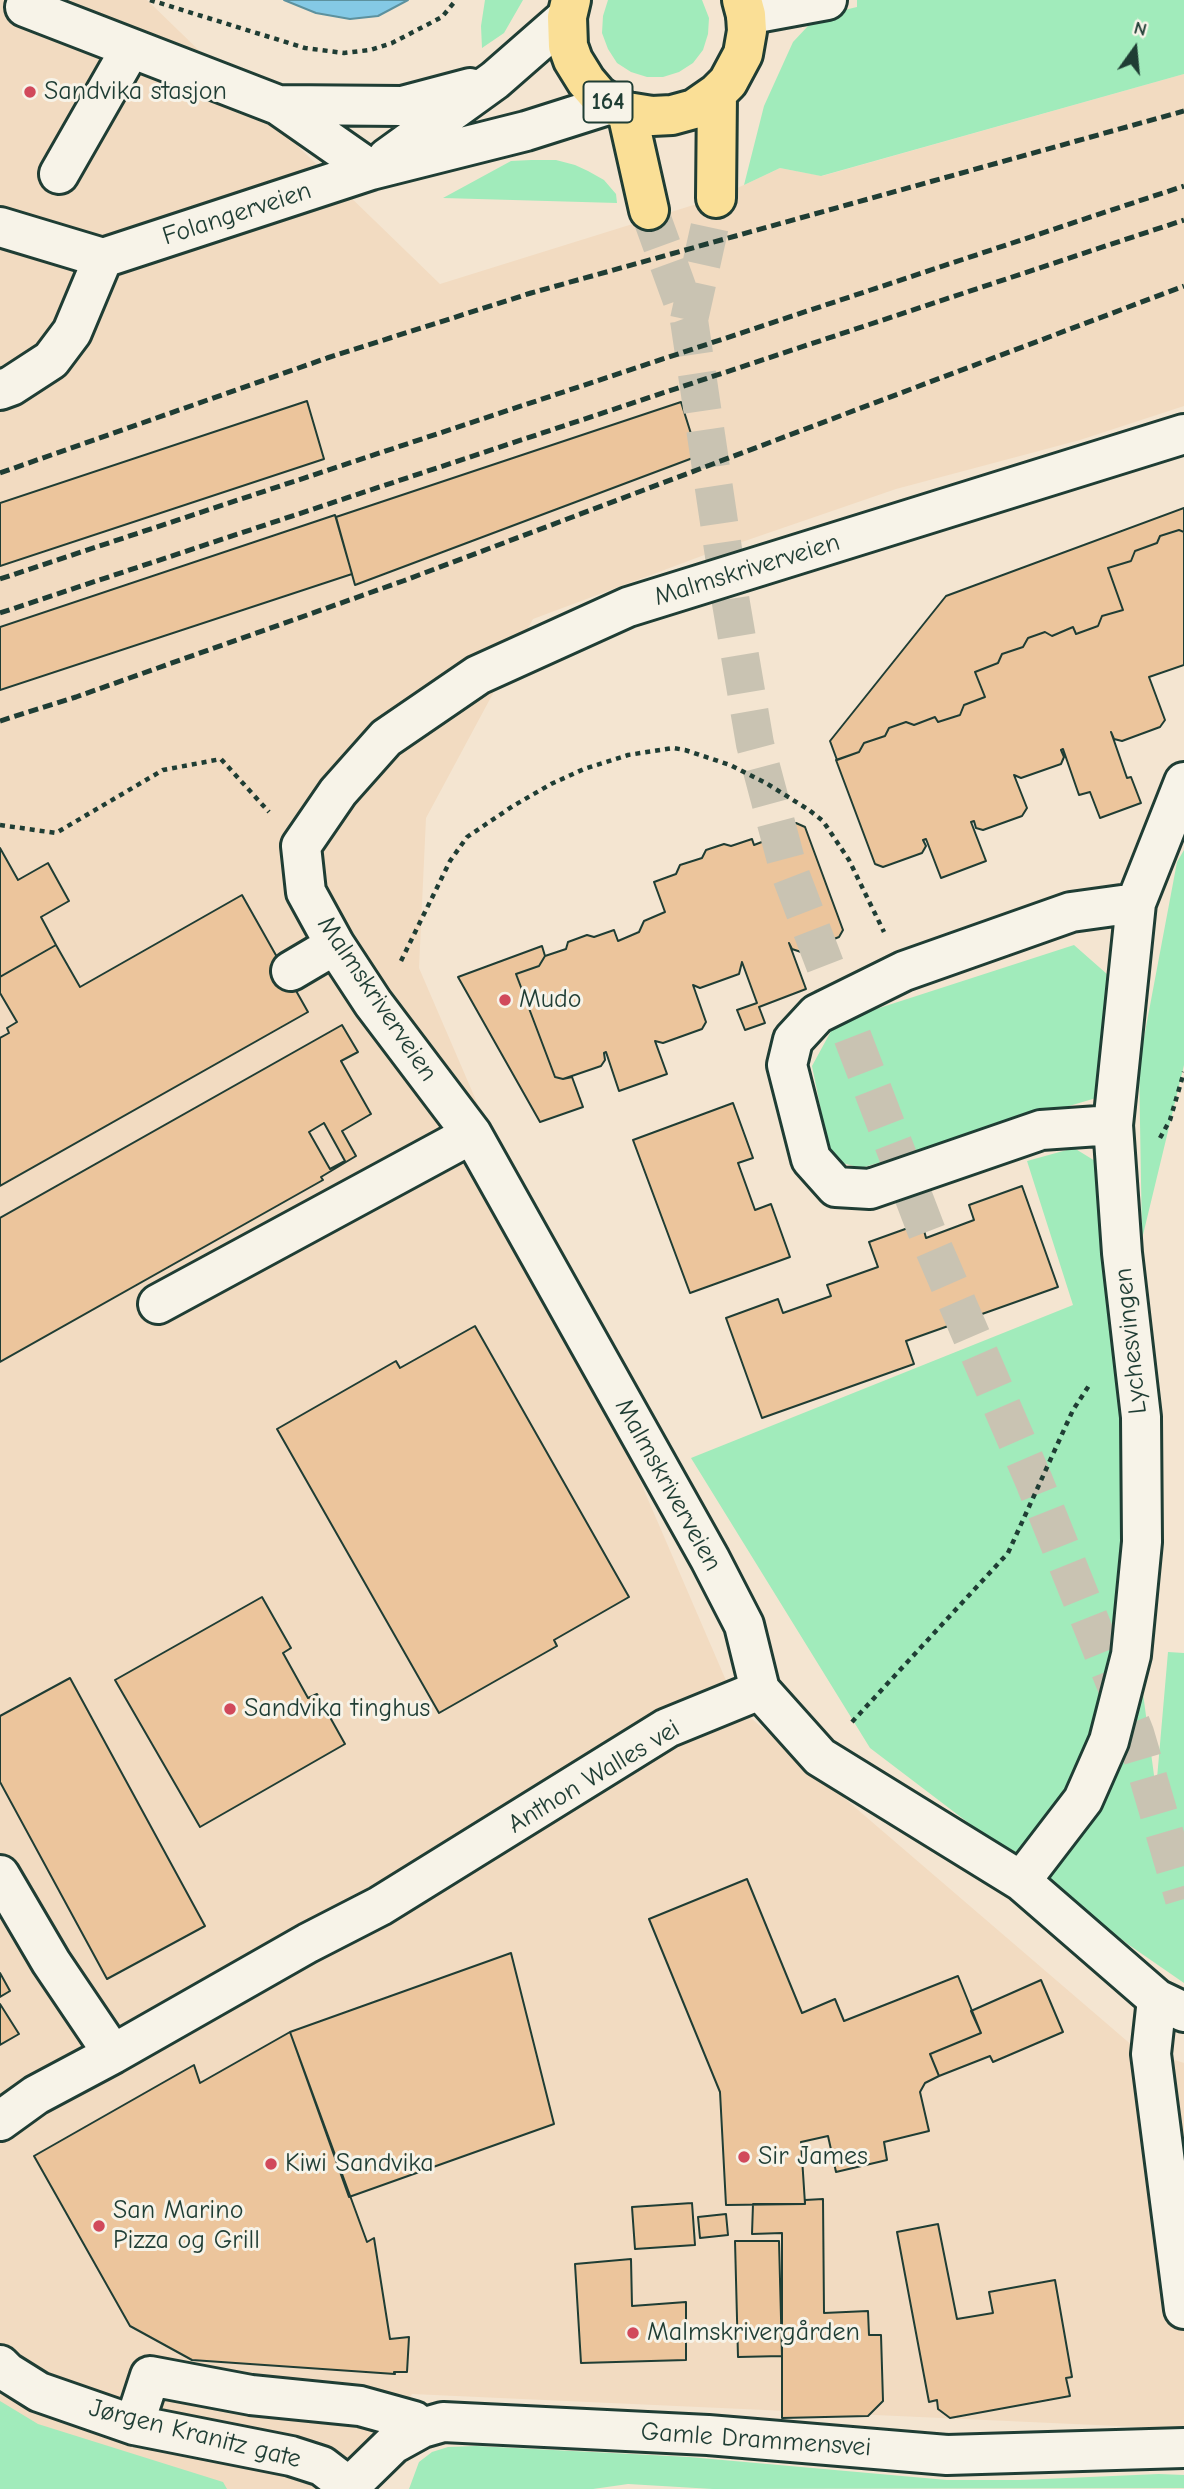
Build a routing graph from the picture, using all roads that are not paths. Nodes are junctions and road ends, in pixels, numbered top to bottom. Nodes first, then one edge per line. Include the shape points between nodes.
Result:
1 (827, 0) edge
2 (25, 7) dead end
3 (744, 7) edge
4 (569, 9) edge
5 (131, 48) junction
6 (495, 80) junction
7 (717, 93) junction
8 (278, 105) junction
9 (619, 108) junction
10 (371, 170) junction
11 (60, 174) dead end
12 (716, 198) tunnel mouth
13 (649, 210) tunnel mouth
14 (0, 227) edge
15 (103, 258) junction
16 (0, 390) edge
17 (1184, 434) edge
18 (1184, 782) edge
19 (1136, 903) junction
20 (335, 945) junction
21 (291, 971) dead end
22 (1113, 1125) junction
23 (472, 1134) junction
24 (159, 1304) dead end
25 (760, 1690) junction
26 (0, 1875) edge
27 (1021, 1881) junction
28 (1171, 2006) edge
29 (113, 2054) junction
30 (0, 2121) edge
31 (1173, 2149) edge
32 (1184, 2309) edge
33 (0, 2365) edge
34 (134, 2425) junction
35 (422, 2428) junction
36 (1184, 2448) edge
37 (351, 2487) edge

1 - 3 street
2 - 5 street
3 - 7 main road, 164 via 747,31 743,54
4 - 6 street
4 - 9 main road, 164 via 568,46 573,60 598,95
5 - 8 street
5 - 11 street
6 - 8 street via 402,106
6 - 10 street
7 - 9 main road, 164 via 694,109 672,115 652,116
7 - 12 main road
8 - 10 street
9 - 10 street, Folangerveien
9 - 13 main road, 164
10 - 15 street, Folangerveien
14 - 15 street
15 - 16 street via 72,331 51,360
17 - 20 street, Malmskriverveien via 628,607 478,675 386,738 338,793 301,846 306,892
18 - 19 street, Lychesvingen
19 - 22 street, Lychesvingen
19 - 22 street via 1071,912 904,971 817,1014 793,1040 787,1065 811,1158 836,1187 870,1189 1041,1130
20 - 21 street
20 - 23 street, Malmskriverveien
22 - 27 street, Lychesvingen via 1141,1417 1142,1542 1131,1655 1109,1741 1083,1800
23 - 24 street
23 - 25 street, Malmskriverveien via 744,1625
25 - 27 street via 820,1756
25 - 29 street, Anthon Walles vei via 667,1728 380,1906
26 - 29 street
27 - 28 street
28 - 31 street via 1151,2054
29 - 30 street, Anthon Walles vei via 36,2095
31 - 32 street
33 - 34 street, Jørgen Kranitz gate via 39,2392
34 - 35 street via 150,2376 251,2395 360,2406 414,2421
34 - 37 street, Jørgen Kranitz gate via 291,2456 322,2466
35 - 36 street, Gamle Drammensvei via 443,2422 708,2435 947,2455
35 - 37 street, Gamle Drammensvei via 393,2444

